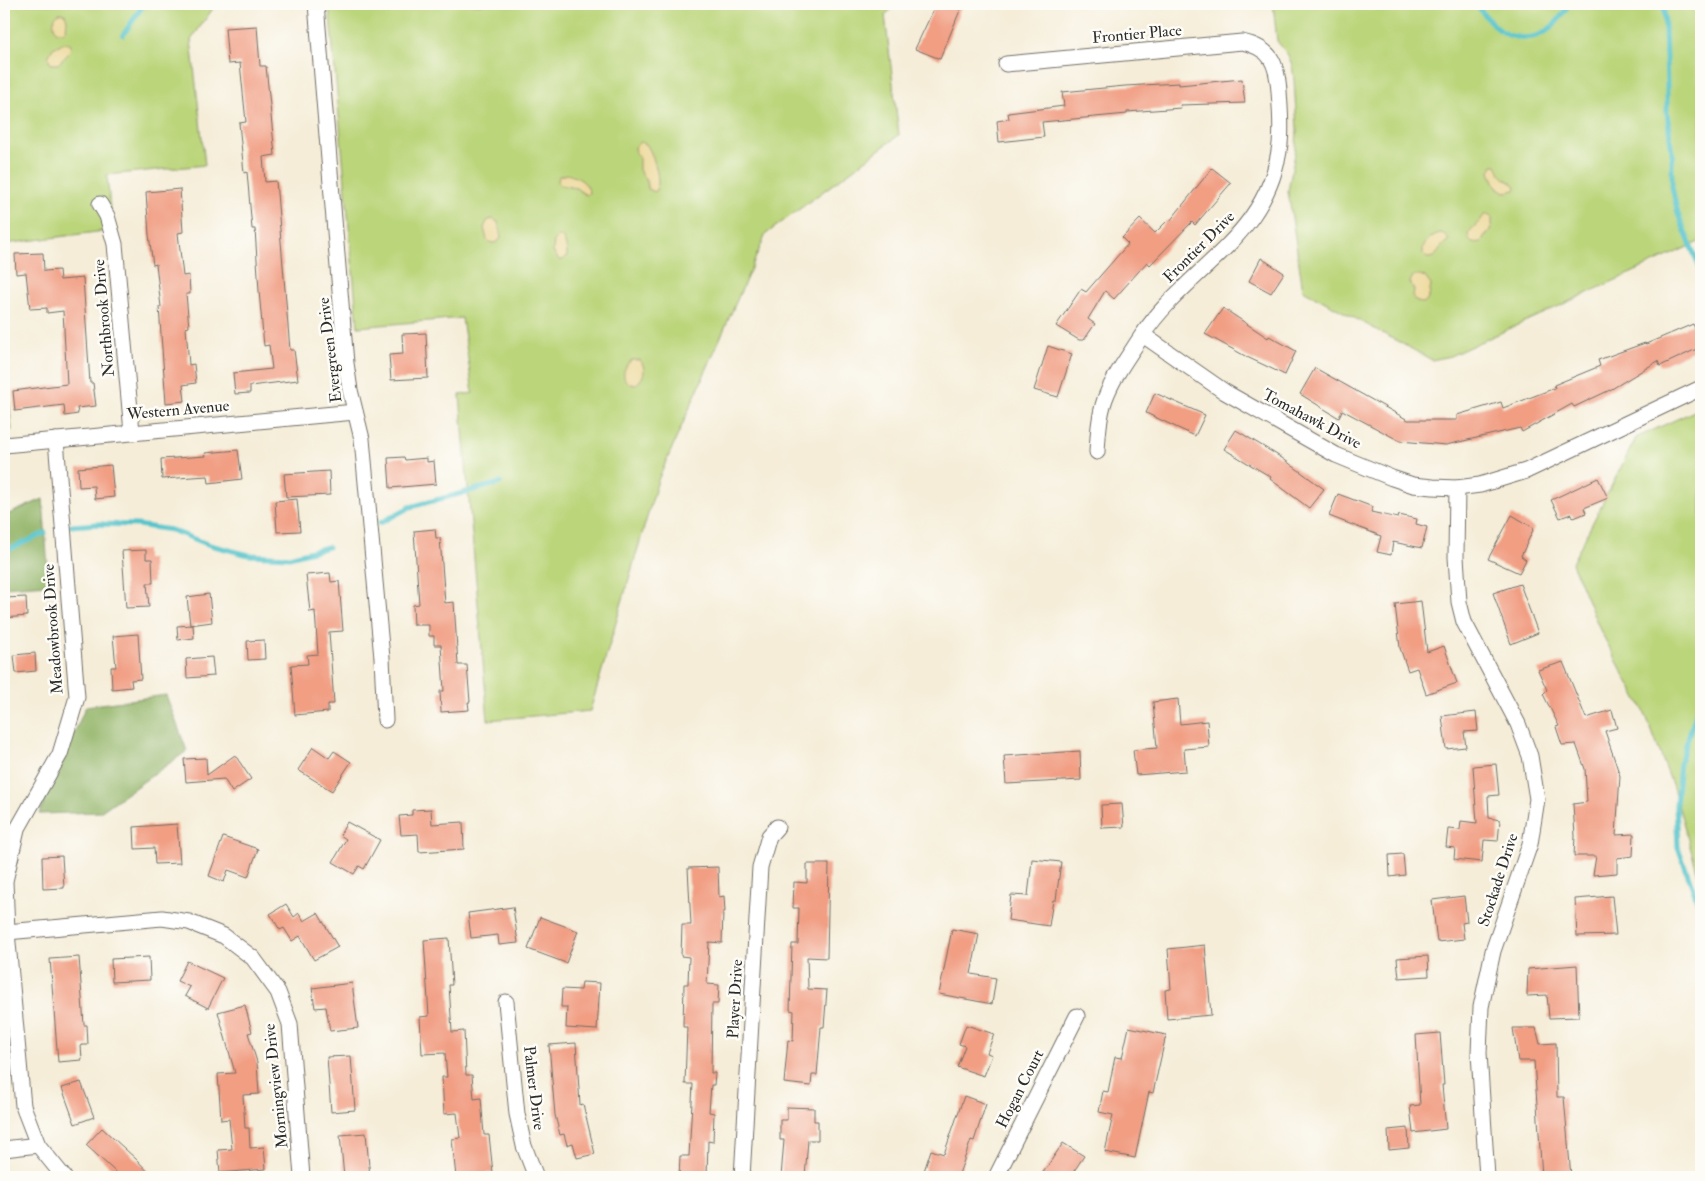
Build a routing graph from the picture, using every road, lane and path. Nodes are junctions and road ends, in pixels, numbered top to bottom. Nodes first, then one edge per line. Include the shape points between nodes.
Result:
1 (316, 4) edge
2 (1268, 54) joint
3 (1006, 64) dead end
4 (100, 204) dead end
5 (1143, 335) junction
6 (1701, 388) edge
7 (355, 412) junction
8 (132, 432) junction
9 (56, 440) junction
10 (4, 445) edge
11 (1097, 452) dead end
12 (1457, 488) junction
13 (385, 720) dead end
14 (777, 827) dead end
15 (8, 932) junction
16 (506, 1002) dead end
17 (1077, 1016) dead end
18 (38, 1145) junction
19 (4, 1149) edge
20 (64, 1177) edge
21 (302, 1177) edge
22 (536, 1177) edge
23 (742, 1177) edge
24 (996, 1177) edge
25 (1487, 1177) edge

1 - 7 street, Evergreen Drive via 346,363
2 - 3 street, Frontier Place via 1259,46 1236,42
2 - 5 street, Frontier Drive via 1278,75 1280,142 1274,176 1242,231 1180,291
4 - 8 street, Northbrook Drive via 107,216 114,244
5 - 11 street, Frontier Drive via 1119,370 1104,400
5 - 12 street, Tomahawk Drive via 1225,392 1336,455 1413,484
6 - 12 street, Tomahawk Drive via 1526,471 1480,485
7 - 8 street, Western Avenue
7 - 13 street, Evergreen Drive via 362,440
8 - 9 street, Western Avenue
9 - 10 street, Western Avenue
9 - 15 street, Meadowbrook Drive via 77,697 60,754 17,830 5,881
12 - 25 street, Stockade Drive via 1458,602 1464,622 1518,724 1530,756 1537,799 1530,844 1493,951 1481,1007 1479,1052
14 - 23 street, Player Drive via 770,836 760,867
15 - 18 street, Meadowbrook Drive via 23,1106
15 - 21 street, Morningview Drive via 162,918 188,922 224,936 254,958 278,992 290,1024
16 - 22 street, Palmer Drive via 517,1114 524,1146
17 - 24 street, Hogan Court
18 - 19 street
18 - 20 street, Meadowbrook Drive

